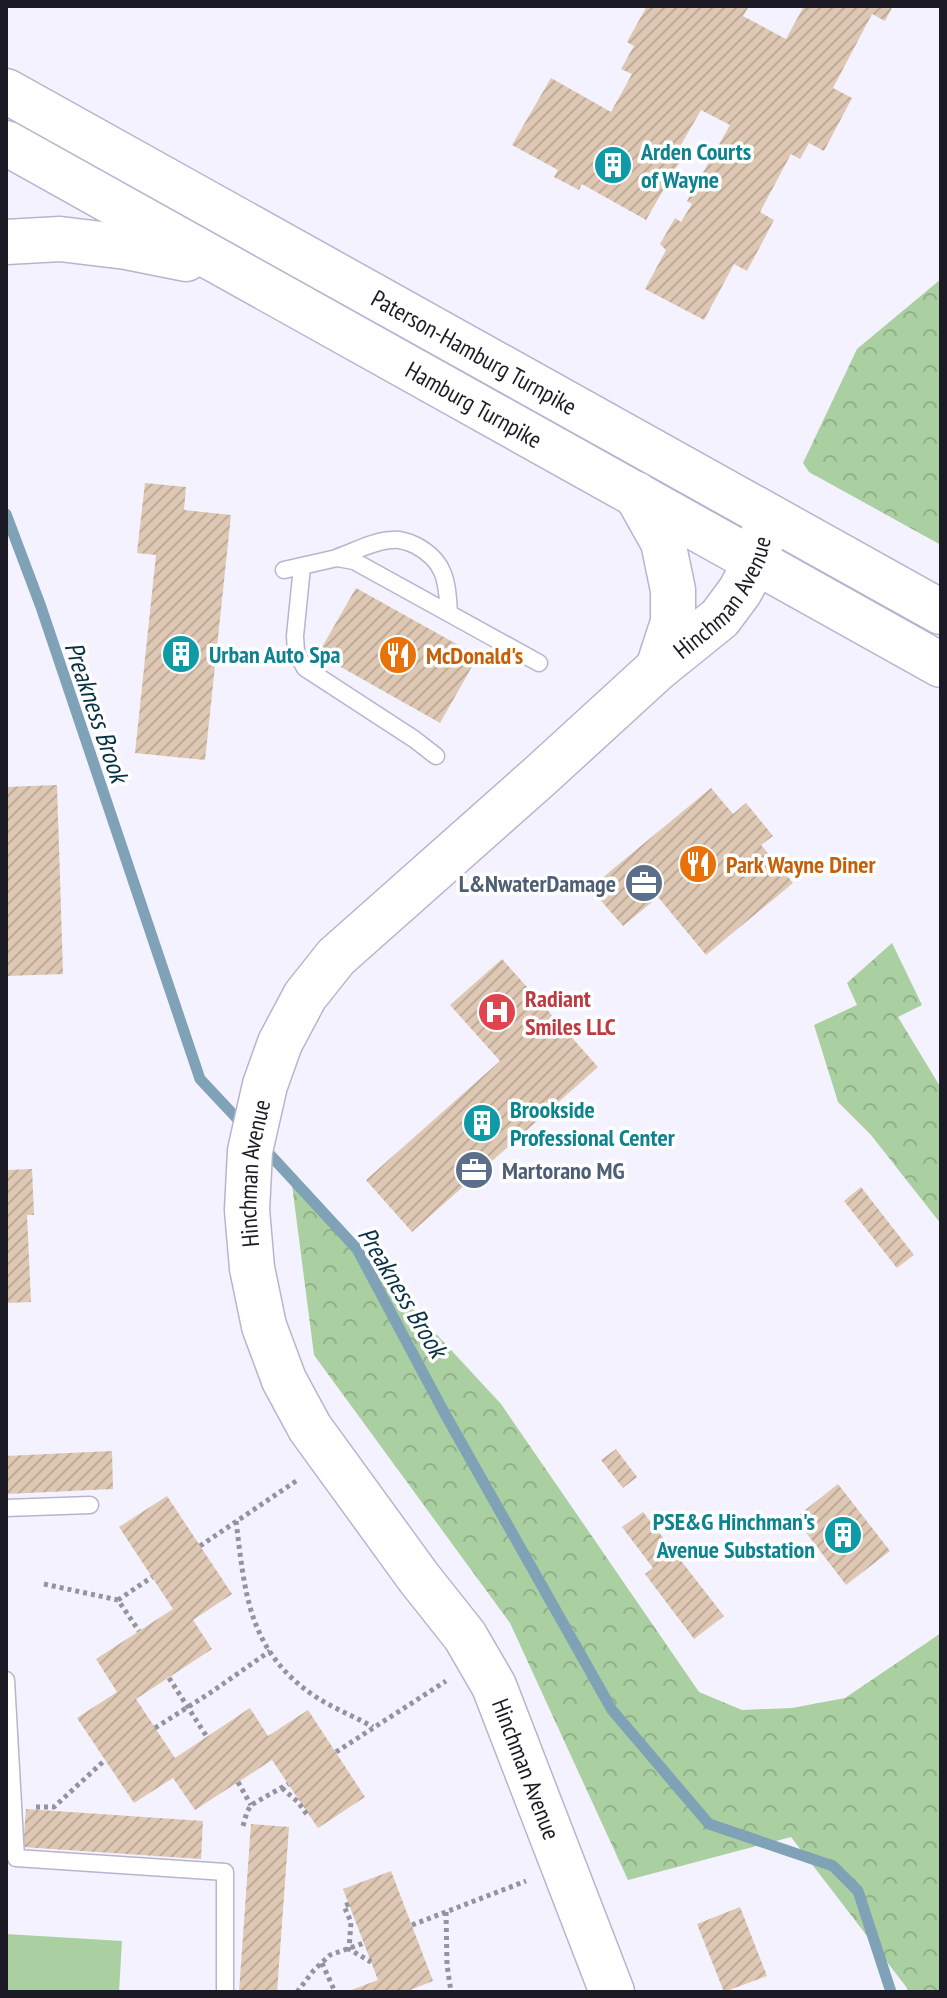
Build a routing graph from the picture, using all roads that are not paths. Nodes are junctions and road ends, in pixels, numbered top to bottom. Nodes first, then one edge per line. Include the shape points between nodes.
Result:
1 (6, 91) edge
2 (6, 143) edge
3 (6, 242) edge
4 (226, 267) junction
5 (636, 494) junction
6 (768, 516) junction
7 (337, 558) junction
8 (756, 561) junction
9 (302, 567) junction
10 (284, 570) dead end
11 (941, 612) edge
12 (449, 613) junction
13 (539, 663) dead end
14 (941, 665) edge
15 (658, 668) junction
16 (436, 756) dead end
17 (90, 1505) dead end
18 (6, 1508) edge
19 (6, 1680) edge
20 (10, 1822) edge
21 (225, 1992) edge
22 (612, 1992) edge

1 - 6 main road, Paterson-Hamburg Turnpike
2 - 4 main road, Hamburg Turnpike
3 - 4 main road via 60,239
4 - 5 main road, Hamburg Turnpike
5 - 8 main road, Hamburg Turnpike
5 - 15 main road, Hinchman Avenue via 663,542 673,590 673,622
6 - 8 main road, Hinchman Avenue
6 - 11 main road, Paterson-Hamburg Turnpike
7 - 9 lane
7 - 12 lane via 354,561
7 - 12 lane via 390,540 408,541 435,558 444,572
8 - 14 main road, Hamburg Turnpike
8 - 15 main road, Hinchman Avenue via 720,618
9 - 10 lane
9 - 16 lane via 295,636 305,668
12 - 13 lane
15 - 22 main road, Hinchman Avenue via 336,957 305,996 265,1085 247,1210 264,1326 284,1380 310,1428 465,1636 494,1686
17 - 18 lane
19 - 20 lane
20 - 21 lane via 16,1858 225,1872

